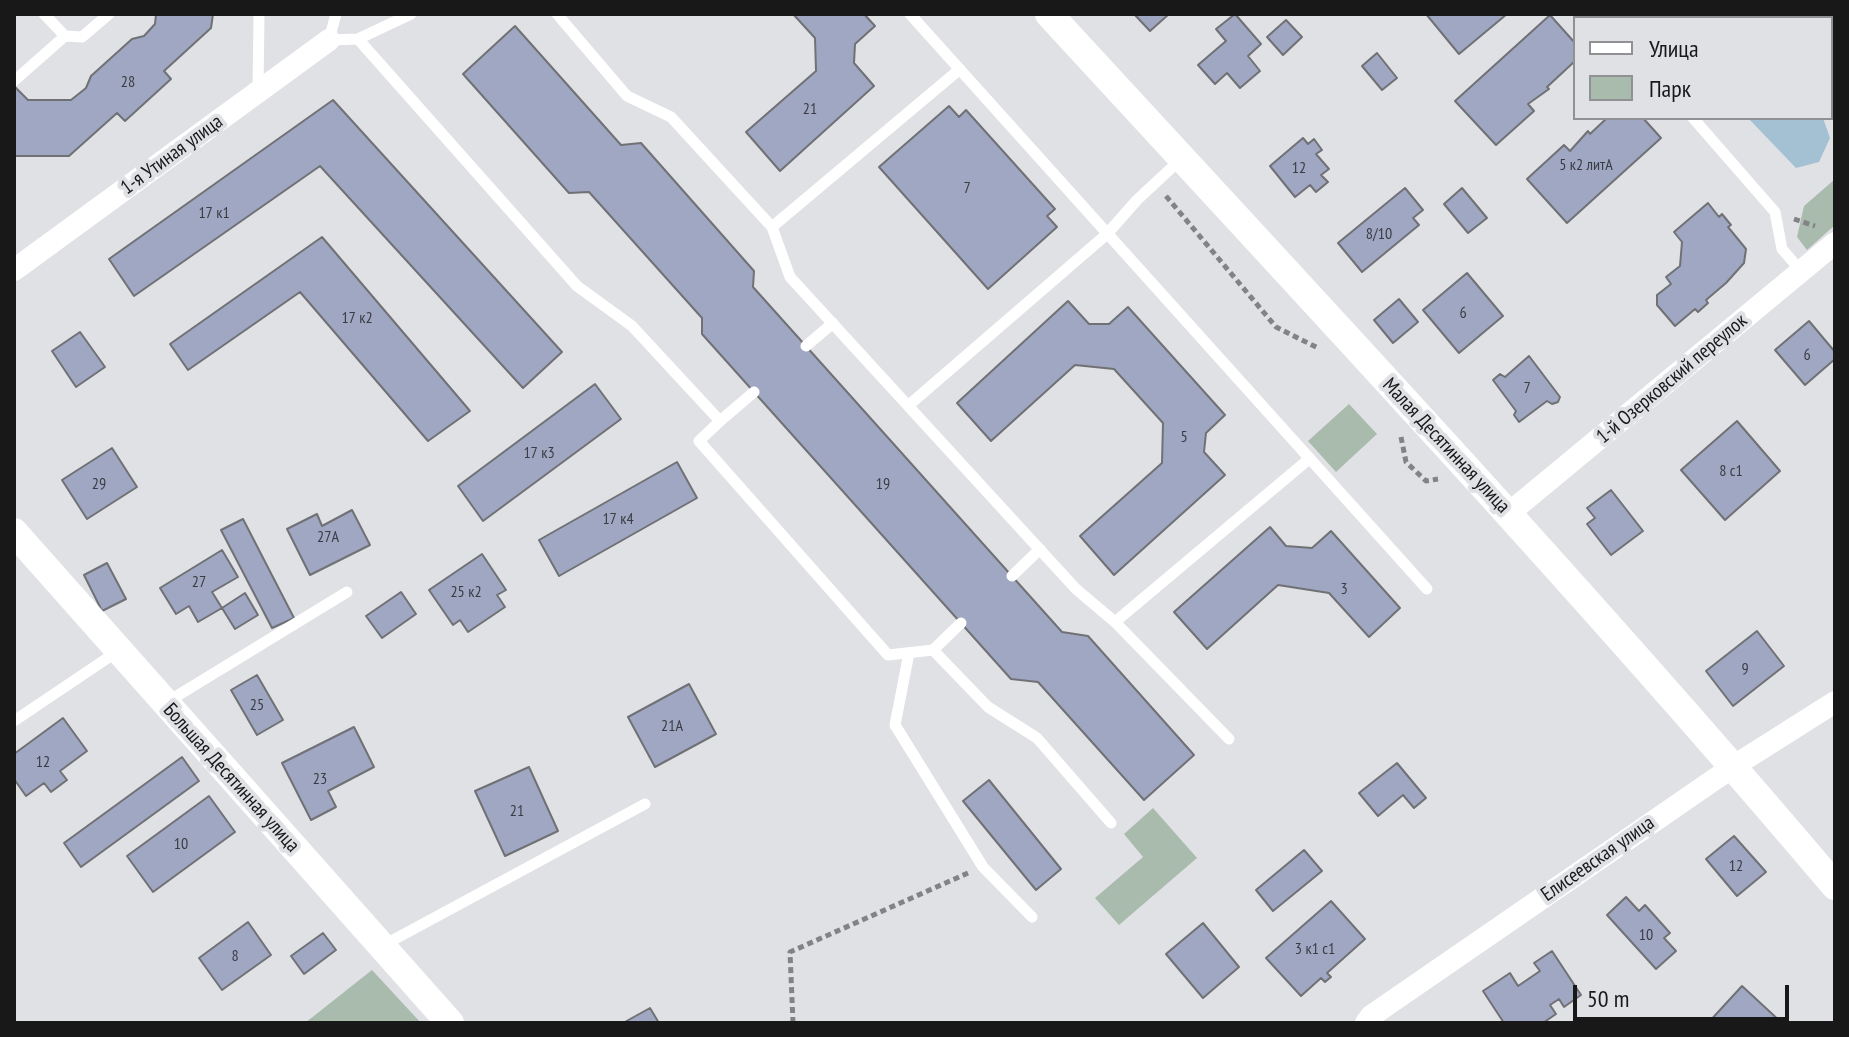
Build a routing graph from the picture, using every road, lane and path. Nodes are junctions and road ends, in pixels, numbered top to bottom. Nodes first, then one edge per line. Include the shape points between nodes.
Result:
1 (44, 14) edge
2 (109, 14) edge
3 (259, 14) edge
4 (337, 14) edge
5 (411, 14) edge
6 (557, 14) edge
7 (910, 14) edge
8 (1049, 14) edge
9 (65, 36) junction
10 (358, 39) junction
11 (329, 40) junction
12 (960, 69) junction
13 (14, 81) edge
14 (258, 92) junction
15 (1695, 120) edge
16 (1182, 158) junction
17 (1155, 183) junction
18 (1775, 212) junction
19 (772, 227) junction
20 (1107, 234) junction
21 (1828, 235) edge
22 (14, 270) edge
23 (1801, 271) junction
24 (833, 323) junction
25 (806, 346) dead end
26 (1319, 349) dead end
27 (754, 392) dead end
28 (909, 405) junction
29 (720, 421) junction
30 (1400, 434) dead end
31 (1309, 459) junction
32 (1471, 473) junction
33 (1508, 514) junction
34 (14, 532) edge
35 (1040, 549) junction
36 (1012, 576) dead end
37 (1427, 589) dead end
38 (347, 592) dead end
39 (1115, 622) junction
40 (961, 623) dead end
41 (933, 650) junction
42 (118, 651) junction
43 (909, 653) junction
44 (1835, 702) edge
45 (165, 704) junction
46 (14, 721) edge
47 (1229, 739) dead end
48 (1734, 766) junction
49 (645, 804) dead end
50 (1111, 823) dead end
51 (983, 867) junction
52 (1835, 886) edge
53 (1032, 917) dead end
54 (381, 946) junction
55 (450, 1023) edge
56 (793, 1023) edge
57 (1366, 1023) edge

1 - 9 lane
2 - 9 lane via 82,37
3 - 14 lane
4 - 11 lane
5 - 10 lane
6 - 19 lane via 627,96 671,117
7 - 12 lane
8 - 16 street, Малая Десятинная улица
9 - 13 lane
10 - 11 lane
10 - 29 lane via 577,286 632,326
11 - 14 street, 1-я Утиная улица
12 - 19 lane
12 - 20 lane
14 - 22 street, 1-я Утиная улица
15 - 18 lane
16 - 17 lane
16 - 32 street, Малая Десятинная улица
17 - 20 lane
17 - 26 path via 1276,327
18 - 21 path
18 - 23 lane via 1782,249
19 - 24 lane via 790,277
20 - 28 lane
20 - 31 lane
21 - 23 street, 1-й Озерковский переулок
23 - 33 street, 1-й Озерковский переулок
24 - 25 lane
24 - 28 lane
27 - 29 lane
28 - 35 lane
29 - 43 lane via 699,441 888,655
30 - 32 path via 1406,462 1426,481
31 - 37 lane
31 - 39 lane
32 - 33 street, Малая Десятинная улица
33 - 48 street, Малая Десятинная улица
34 - 42 street, Большая Десятинная улица
35 - 36 lane
35 - 39 lane
38 - 45 lane
39 - 47 lane
40 - 41 lane
41 - 43 lane
41 - 50 lane via 988,707 1037,738
42 - 45 street, Большая Десятинная улица
42 - 46 lane
43 - 51 lane via 895,725
44 - 48 street, Елисеевская улица
45 - 54 street, Большая Десятинная улица
48 - 52 street, Малая Десятинная улица
48 - 57 street, Елисеевская улица
49 - 54 lane
51 - 53 lane
51 - 56 path via 790,952
54 - 55 street, Большая Десятинная улица

